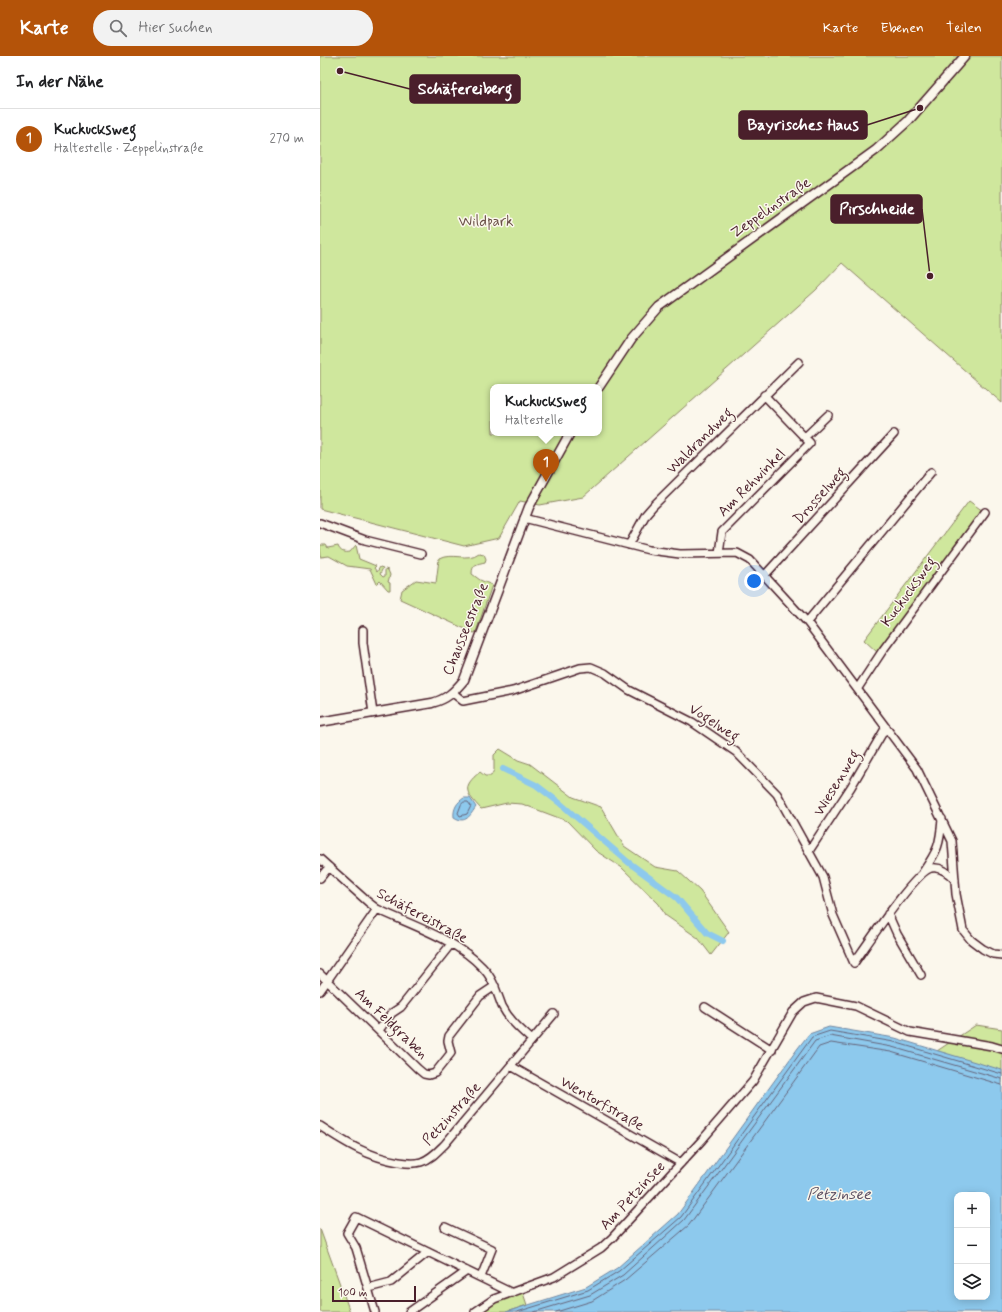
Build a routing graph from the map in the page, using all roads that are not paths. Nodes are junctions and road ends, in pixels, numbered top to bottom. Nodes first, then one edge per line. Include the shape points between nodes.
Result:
1 (965, 56) edge
2 (798, 362) dead end
3 (601, 384) edge
4 (764, 395) junction
5 (828, 415) dead end
6 (894, 434) dead end
7 (568, 436) edge
8 (805, 438) junction
9 (931, 472) dead end
10 (985, 512) dead end
11 (524, 518) junction
12 (320, 523) edge
13 (629, 545) junction
14 (719, 553) junction
15 (421, 554) dead end
16 (765, 575) junction
17 (808, 622) junction
18 (363, 630) dead end
19 (858, 688) junction
20 (453, 694) junction
21 (373, 713) junction
22 (320, 722) edge
23 (886, 727) junction
24 (942, 819) junction
25 (810, 851) junction
26 (320, 859) edge
27 (329, 867) junction
28 (923, 872) junction
29 (320, 878) edge
30 (955, 880) junction
31 (378, 909) junction
32 (888, 914) junction
33 (451, 944) junction
34 (1002, 955) edge
35 (320, 974) edge
36 (921, 975) dead end
37 (327, 981) junction
38 (495, 986) junction
39 (320, 991) edge
40 (705, 1007) dead end
41 (554, 1014) dead end
42 (378, 1030) junction
43 (532, 1040) junction
44 (1002, 1049) edge
45 (772, 1050) junction
46 (511, 1066) junction
47 (320, 1126) edge
48 (681, 1163) junction
49 (445, 1226) dead end
50 (428, 1252) junction
51 (467, 1271) junction
52 (481, 1277) junction
53 (368, 1288) junction
54 (512, 1293) junction
55 (375, 1312) edge
56 (409, 1312) edge
57 (475, 1312) edge

1 - 3 main road, Zeppelinstraße via 908,120 876,150 659,307 630,339
2 - 4 street, Waldrandweg
4 - 8 street
4 - 13 street, Waldrandweg via 653,506
5 - 8 street, Am Rehwinkel
6 - 16 street, Drosselweg
7 - 11 main road via 533,497
8 - 14 street, Am Rehwinkel via 810,443 722,532
9 - 17 street
10 - 19 street, Kuckucksweg
11 - 13 street
11 - 20 main road, Chausseestraße via 464,680
12 - 15 street via 365,540
13 - 14 street via 680,554
14 - 16 street via 736,553 750,560
16 - 17 street
17 - 19 street
18 - 21 street
19 - 23 street
20 - 21 main road, Chausseestraße via 432,703
20 - 25 street, Vogelweg via 463,701 513,691 580,668 591,667 605,673 629,690 692,722 736,752 778,794
21 - 22 main road, Chausseestraße
23 - 24 street via 917,769
23 - 25 street, Wiesenweg
24 - 28 street via 937,852
24 - 30 street via 952,841
25 - 32 street, Vogelweg via 823,877 833,915 854,963
26 - 27 street, Schäfereistraße
27 - 29 street
27 - 31 street, Schäfereistraße
28 - 30 street via 932,868 942,870 949,872
28 - 32 street
30 - 34 street via 963,930 983,949
31 - 33 street, Schäfereistraße
31 - 37 street
32 - 36 street
33 - 38 street, Schäfereistraße via 484,969
33 - 42 street via 401,1007 392,1012
35 - 37 street, Am Feldgraben
37 - 39 street
37 - 42 street, Am Feldgraben
38 - 42 street, Am Feldgraben via 480,996 449,1036 451,1053 435,1072 429,1075 418,1069
38 - 43 street, Schäfereistraße via 503,1007 513,1022
40 - 45 street
41 - 43 street, Petzinstraße
43 - 46 street, Petzinstraße
44 - 45 street, Am Petzinsee via 910,1032 856,1006 816,998 799,1005
45 - 48 street, Am Petzinsee via 753,1081
46 - 47 street, Petzinstraße via 445,1144 431,1157 420,1162 385,1160 365,1154
46 - 48 street, Wentorfstraße
48 - 54 street, Am Petzinsee via 601,1248 554,1277
49 - 52 street via 492,1249
50 - 51 street
50 - 53 street via 391,1282
50 - 53 street via 356,1217 348,1233 356,1248
51 - 52 street
51 - 56 street
52 - 54 street
53 - 55 street
54 - 57 street, Am Petzinsee via 494,1299

